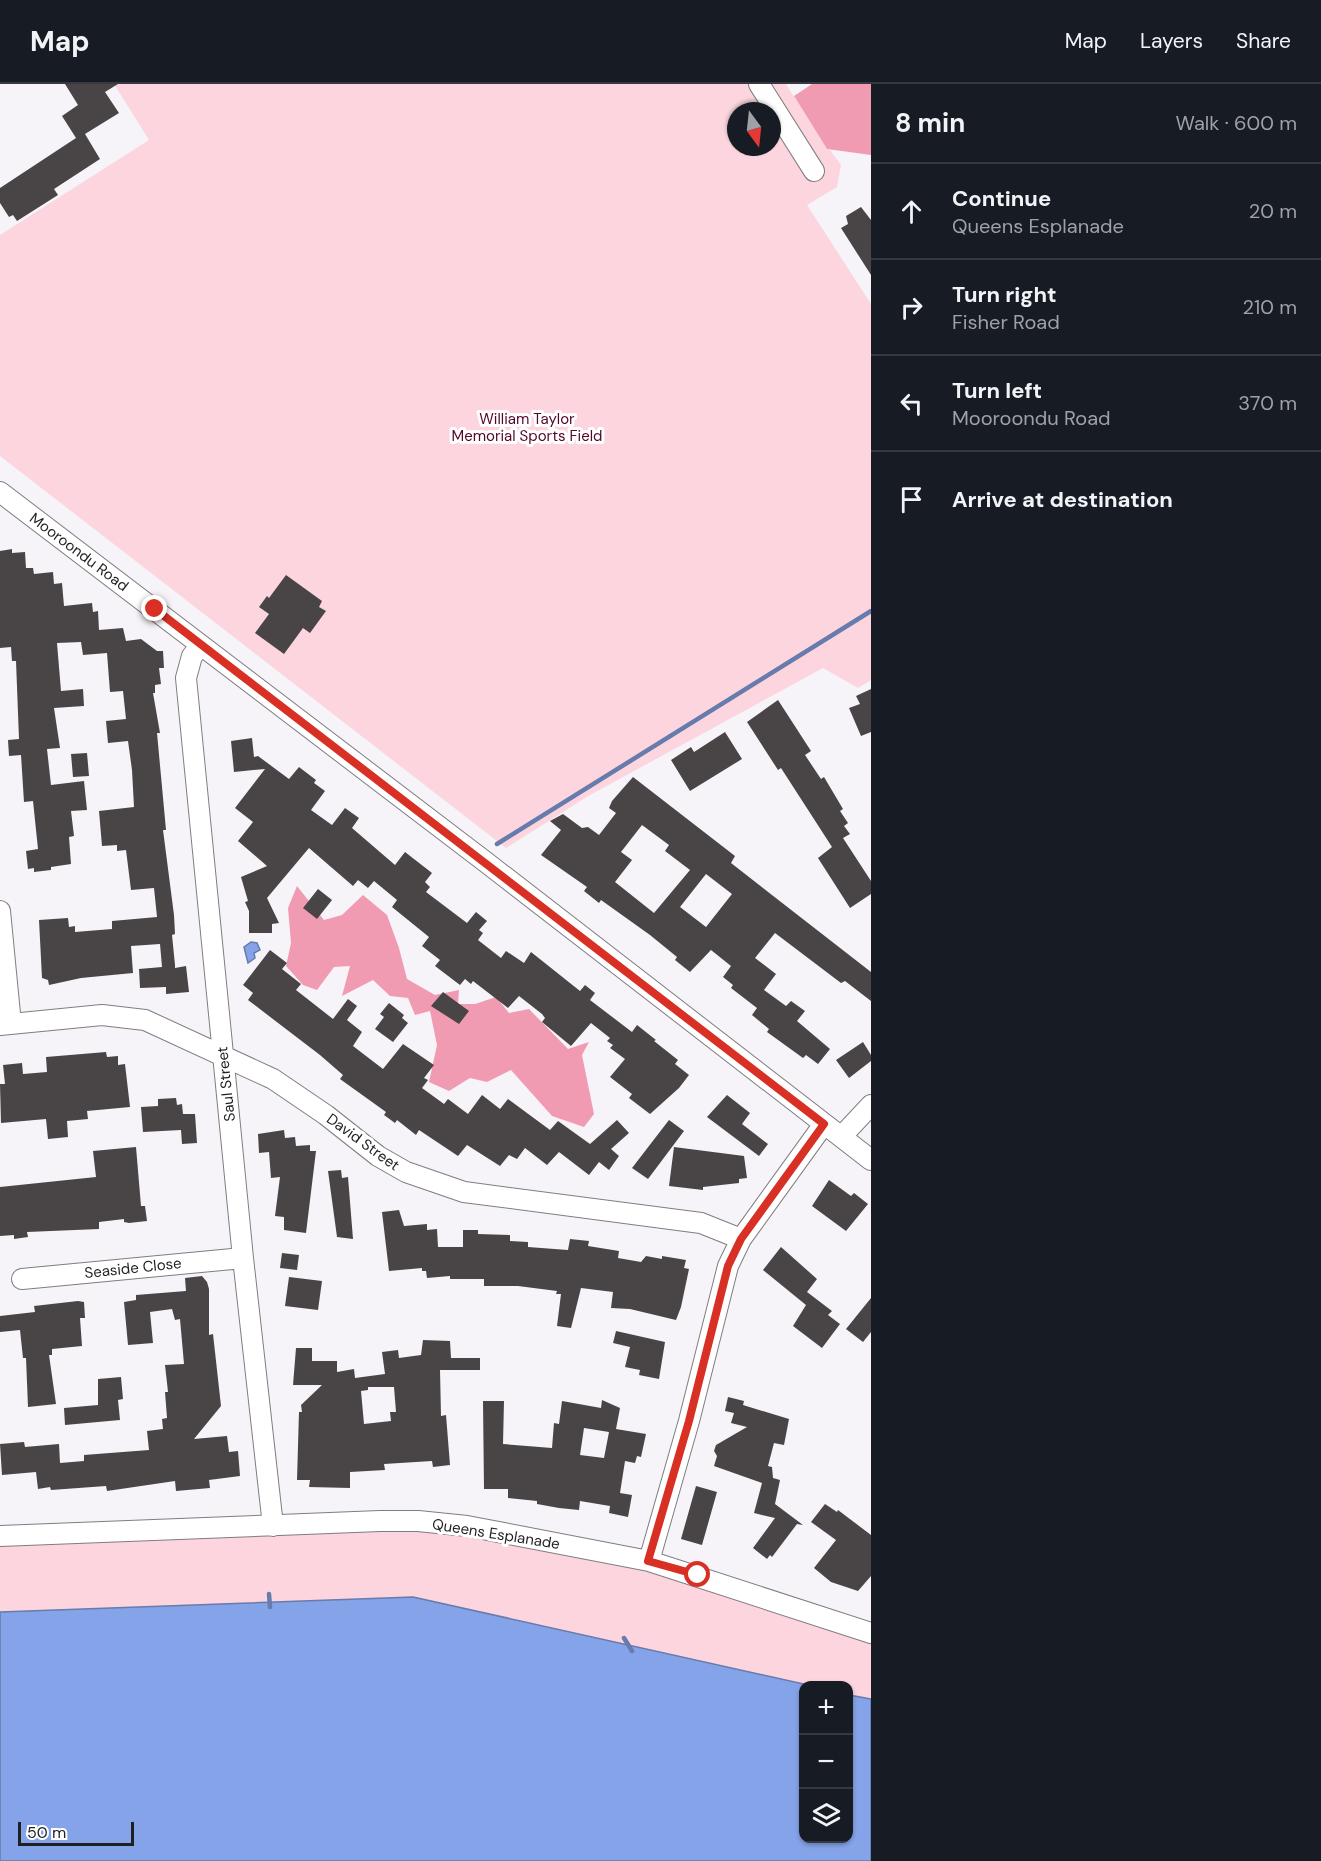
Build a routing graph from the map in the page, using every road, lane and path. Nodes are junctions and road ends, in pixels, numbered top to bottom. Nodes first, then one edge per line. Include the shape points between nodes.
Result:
1 (759, 84) edge
2 (814, 171) dead end
3 (0, 492) edge
4 (201, 646) junction
5 (0, 911) edge
6 (5, 1025) edge
7 (223, 1055) junction
8 (871, 1105) edge
9 (824, 1124) junction
10 (841, 1137) junction
11 (871, 1160) edge
12 (741, 1239) junction
13 (243, 1258) junction
14 (22, 1279) dead end
15 (273, 1526) junction
16 (0, 1536) edge
17 (648, 1561) junction
18 (871, 1633) edge

1 - 2 street
3 - 4 street, Mooroondu Road
4 - 7 street, Saul Street via 192,656 186,678
4 - 9 street, Mooroondu Road
5 - 6 street
6 - 7 street, David Street via 128,1016
7 - 12 street, David Street via 273,1079 378,1156 433,1184 464,1192 701,1223
7 - 13 street, Saul Street
8 - 10 street
9 - 10 street, Mooroondu Road
9 - 12 street
10 - 11 street, Mooroondu Road
12 - 17 street via 728,1266
13 - 14 street, Seaside Close
13 - 15 street, Saul Street
15 - 16 street, Queens Esplanade
15 - 17 street, Queens Esplanade via 418,1521 467,1526
17 - 18 street, Queens Esplanade

